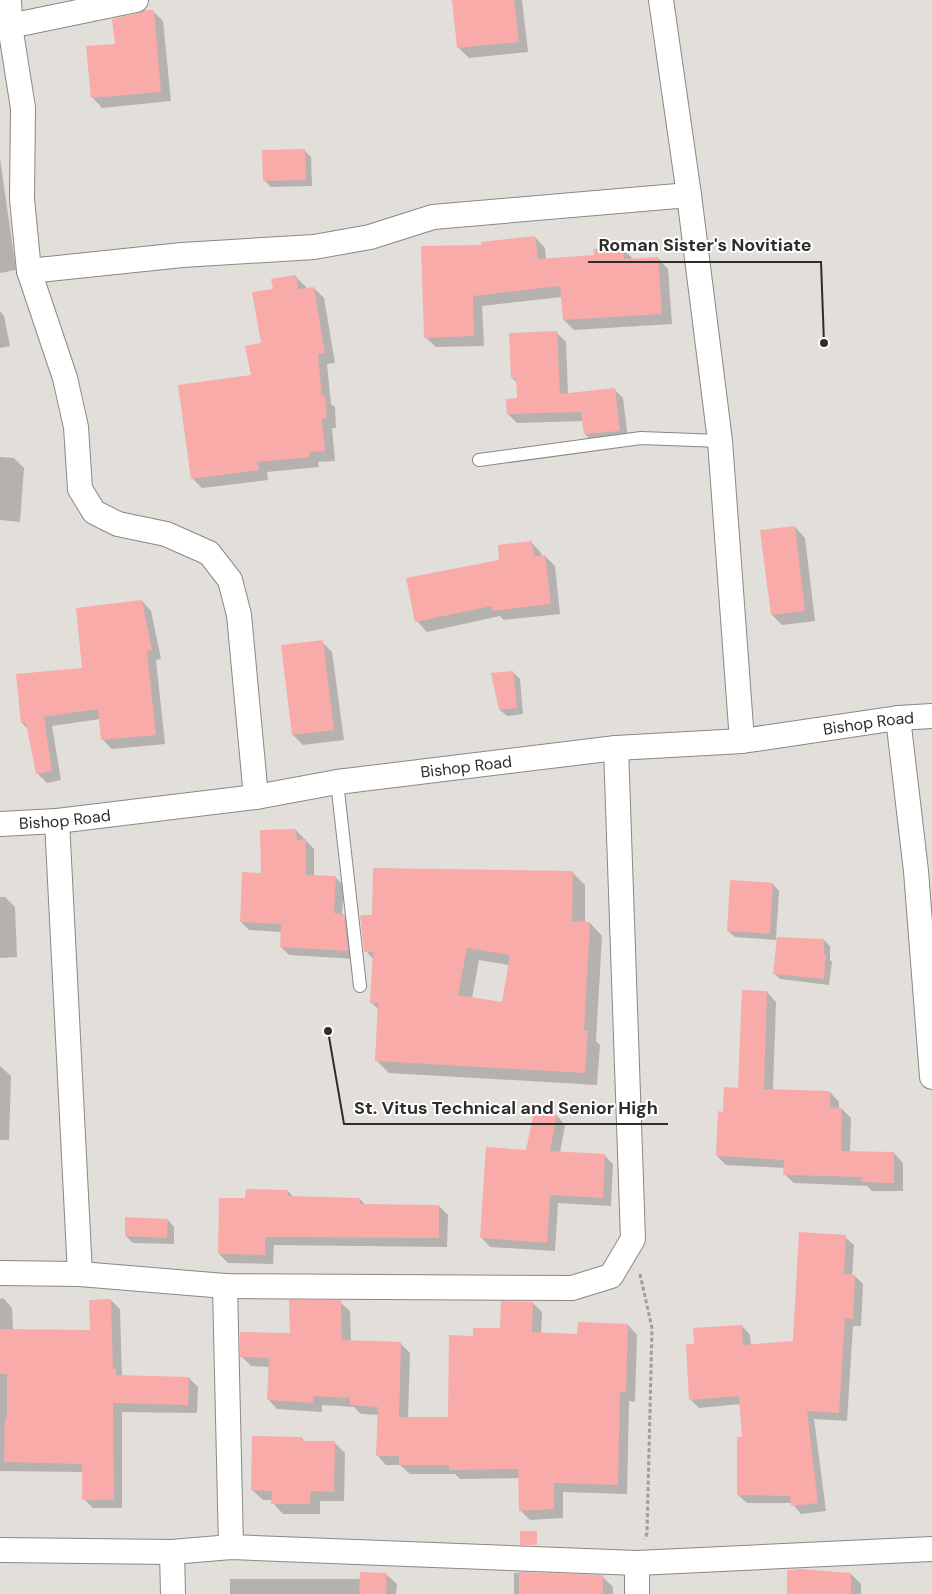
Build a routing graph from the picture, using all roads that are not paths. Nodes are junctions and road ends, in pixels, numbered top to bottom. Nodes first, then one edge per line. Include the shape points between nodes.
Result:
1 (9, 0) edge
2 (136, 0) edge
3 (661, 0) edge
4 (5, 27) edge
5 (689, 196) junction
6 (29, 271) junction
7 (720, 441) junction
8 (479, 460) dead end
9 (932, 716) edge
10 (898, 718) junction
11 (742, 741) junction
12 (616, 748) junction
13 (337, 782) junction
14 (256, 797) junction
15 (56, 821) junction
16 (0, 824) edge
17 (360, 986) dead end
18 (932, 1077) edge
19 (0, 1273) edge
20 (80, 1274) junction
21 (225, 1286) junction
22 (231, 1547) junction
23 (932, 1549) edge
24 (0, 1550) edge
25 (172, 1552) junction
26 (637, 1562) junction
27 (173, 1594) edge
28 (637, 1594) edge

1 - 4 street
2 - 4 street
3 - 5 street
4 - 6 street via 22,108 22,199
5 - 6 street via 433,217 370,237 314,247 182,255
5 - 7 street
6 - 14 street via 66,378 76,427 80,489 94,512 118,524 166,534 209,553 230,580 239,615
7 - 8 lane via 641,438
7 - 11 street
9 - 10 street, Bishop Road
10 - 11 street, Bishop Road
10 - 18 street via 916,871
11 - 12 street, Bishop Road
12 - 13 street, Bishop Road
12 - 21 street via 633,1239 611,1276 572,1288
13 - 14 street, Bishop Road
13 - 17 lane
14 - 15 street, Bishop Road
15 - 16 street, Bishop Road
15 - 20 street
19 - 20 street
20 - 21 street
21 - 22 street
22 - 25 street
22 - 26 street
23 - 26 street
24 - 25 street
25 - 27 street
26 - 28 street

